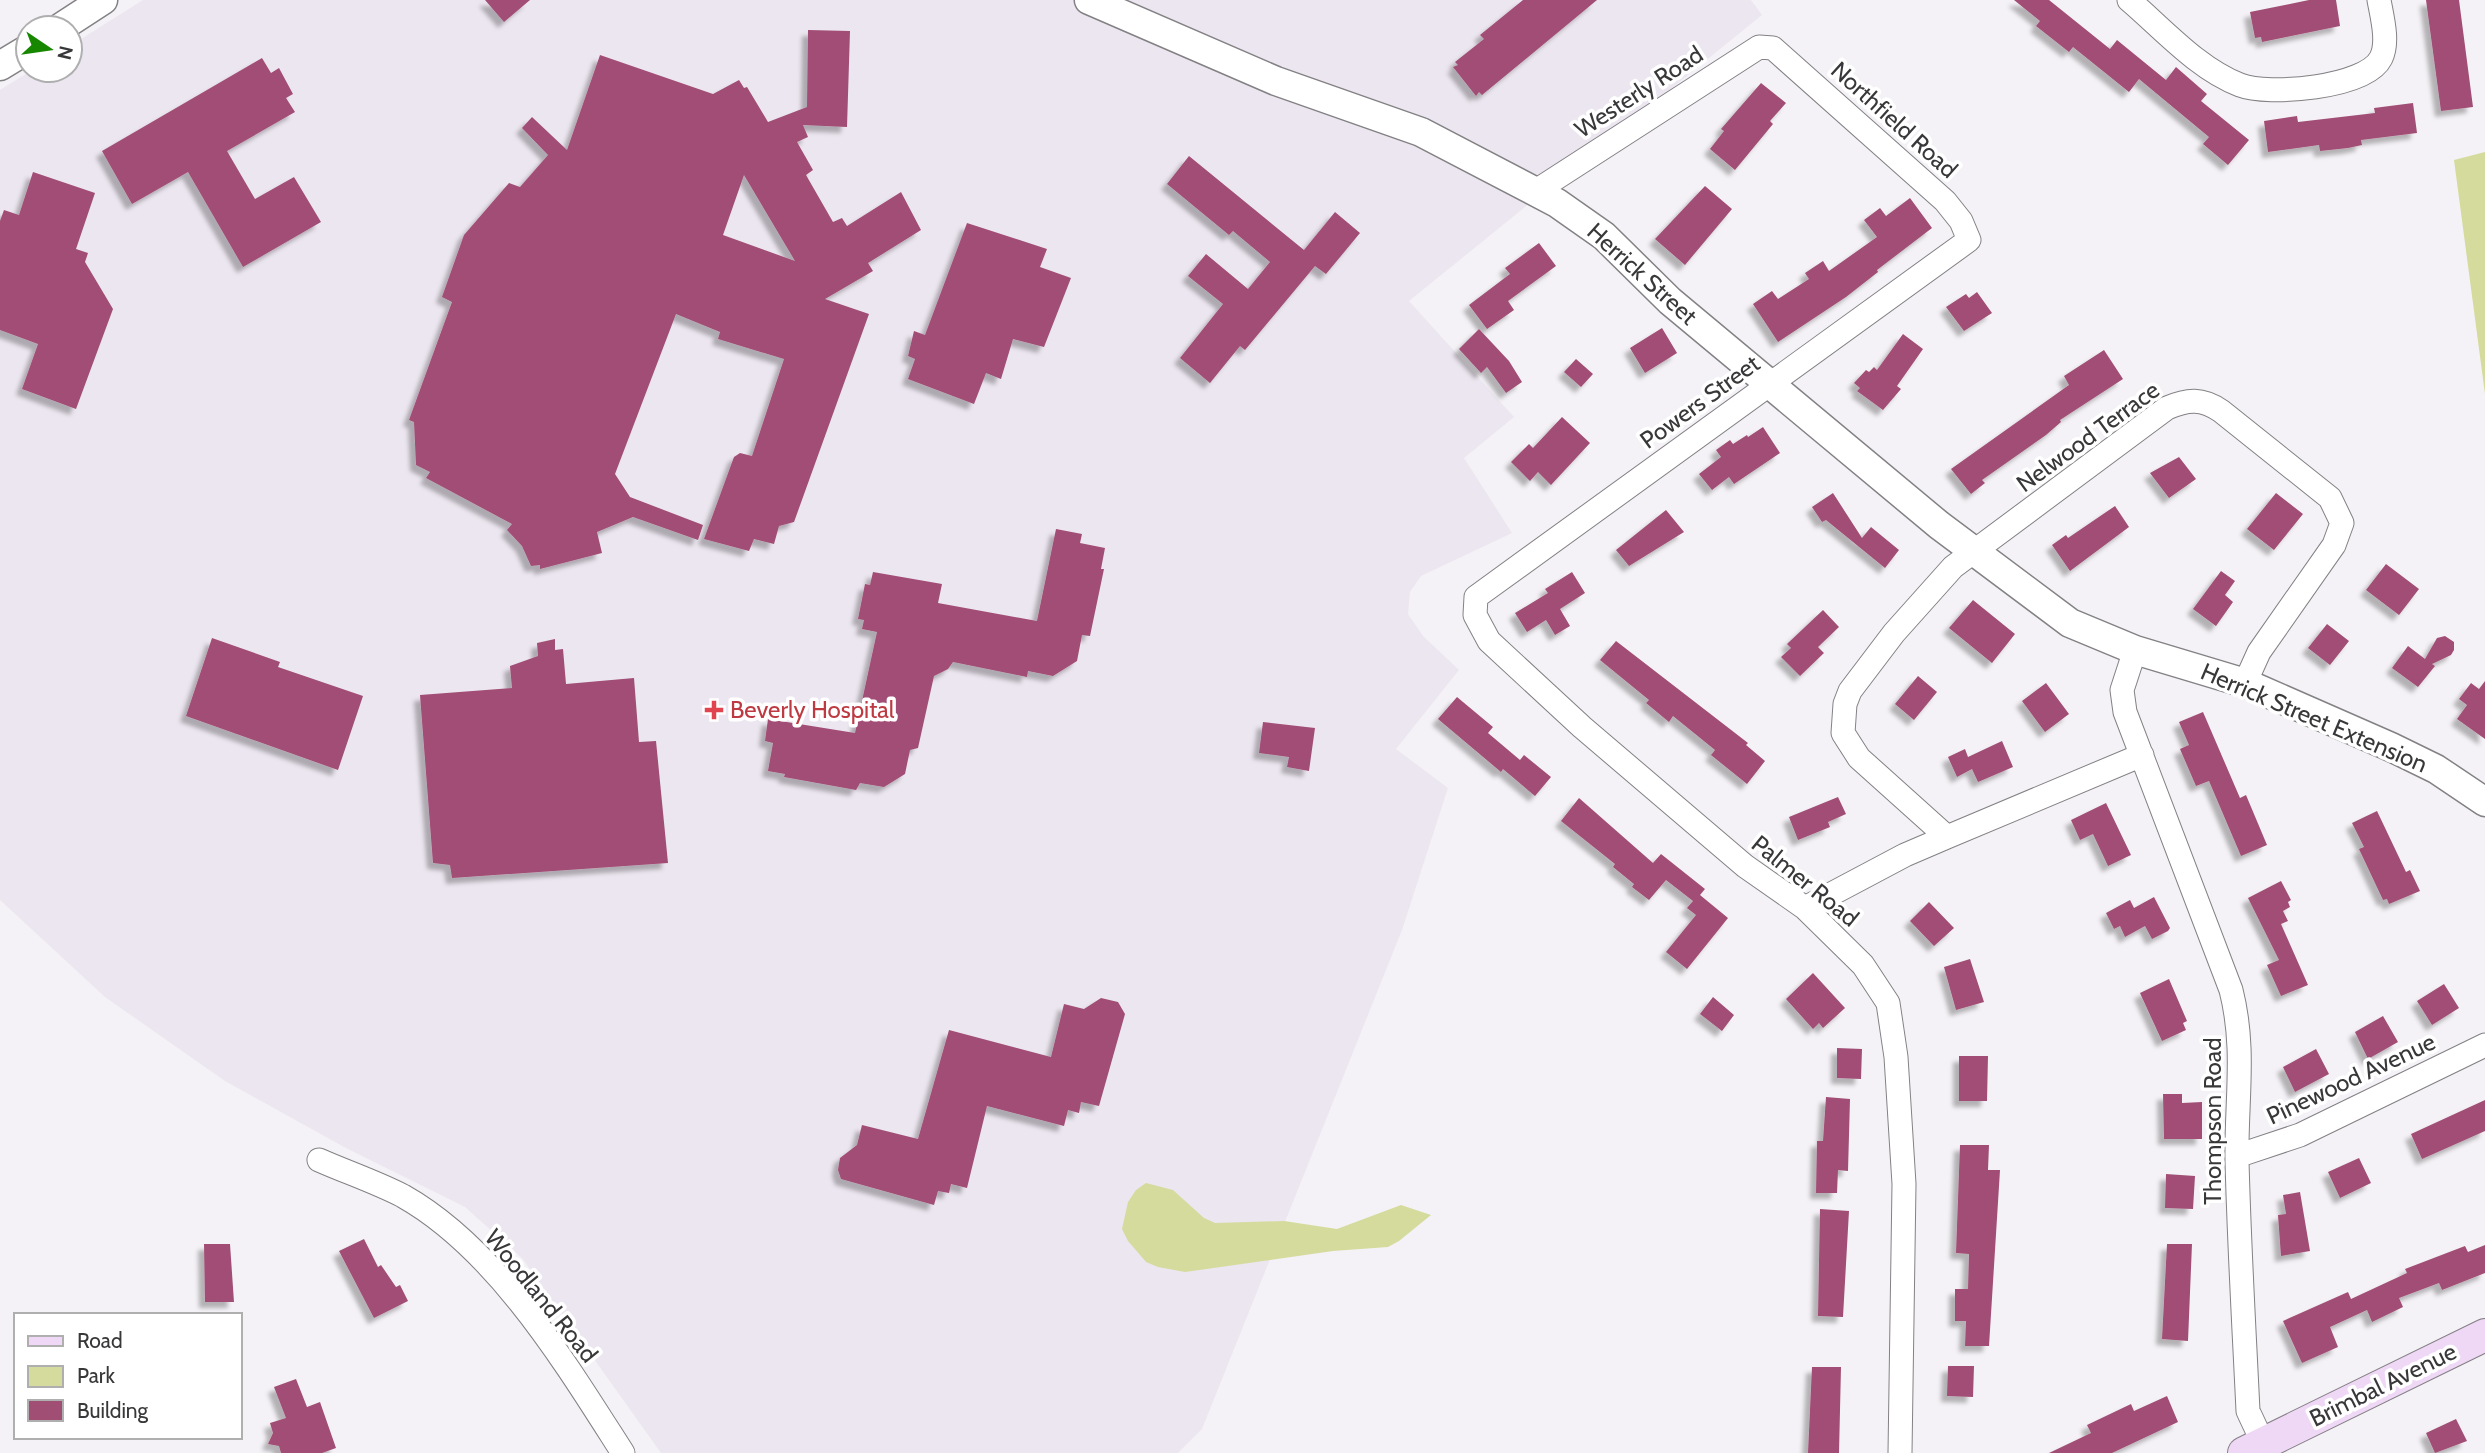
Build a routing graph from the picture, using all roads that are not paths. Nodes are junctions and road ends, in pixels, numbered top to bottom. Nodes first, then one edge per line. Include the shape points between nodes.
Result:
1 (103, 0) edge
2 (1090, 0) edge
3 (2129, 0) edge
4 (2379, 0) edge
5 (82, 14) edge
6 (1773, 48) joint
7 (1536, 191) junction
8 (1969, 240) joint
9 (1770, 384) junction
10 (1974, 552) junction
11 (1475, 615) joint
12 (2135, 650) junction
13 (2245, 683) junction
14 (2142, 755) junction
15 (2485, 802) edge
16 (1948, 837) junction
17 (1805, 908) junction
18 (2485, 1045) edge
19 (2237, 1156) junction
20 (319, 1160) dead end
21 (2485, 1335) edge
22 (2253, 1448) edge
23 (623, 1453) edge
24 (1900, 1453) edge

1 - 5 street
2 - 7 street, Herrick Street via 1276,81 1422,132
3 - 4 street via 2210,69 2241,86 2279,90 2342,82 2370,72 2382,58 2385,40
6 - 7 street, Westerly Road via 1759,47 1746,53
6 - 8 street, Northfield Road via 1945,201
7 - 9 street, Herrick Street via 1604,236 1670,302
8 - 9 street, Powers Street
9 - 10 street, Herrick Street
9 - 11 street, Powers Street via 1476,597
10 - 12 street, Herrick Street via 2070,623
10 - 13 street, Nelwood Terrace via 2167,408 2193,400 2211,404 2330,498 2342,523 2334,545 2259,652
10 - 16 street via 1953,567 1894,633 1850,691 1842,719 1848,745 1859,758
11 - 17 street, Palmer Road via 1489,641 1582,727 1745,866
12 - 13 street, Herrick Street Extension
12 - 14 street, Thompson Road via 2123,699
13 - 15 street, Herrick Street Extension via 2402,752
14 - 16 street
14 - 19 street, Thompson Road via 2231,990 2239,1024 2241,1067
16 - 17 street
17 - 24 street, Palmer Road via 1863,965 1888,1003 1904,1184
18 - 19 street, Pinewood Avenue via 2300,1135
19 - 22 street, Thompson Road
20 - 23 street, Woodland Road via 402,1196 453,1231 513,1296 577,1381
21 - 22 main road, Brimbal Avenue

